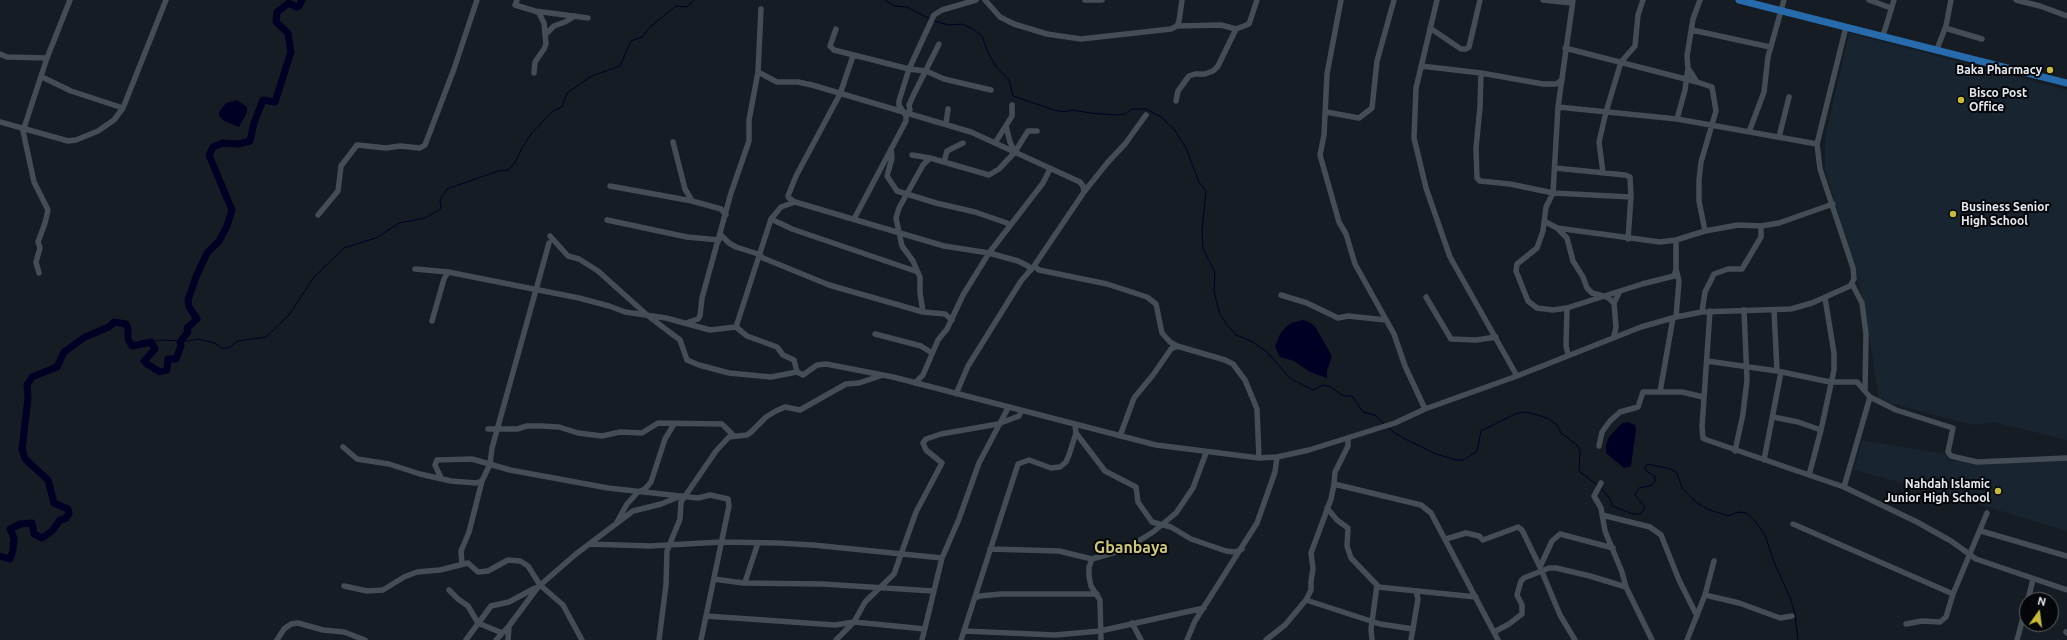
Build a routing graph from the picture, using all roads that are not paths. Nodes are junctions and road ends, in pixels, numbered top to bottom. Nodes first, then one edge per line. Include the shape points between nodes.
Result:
1 (70, 0) edge
2 (166, 0) edge
3 (477, 0) edge
4 (517, 0) edge
5 (976, 0) edge
6 (984, 0) edge
7 (1085, 0) edge
8 (1102, 0) edge
9 (1182, 0) edge
10 (1257, 0) edge
11 (1341, 0) edge
12 (1394, 0) edge
13 (1437, 0) edge
14 (1480, 0) edge
15 (1543, 0) edge
16 (1643, 0) edge
17 (1700, 0) edge
18 (1739, 0) edge
19 (1784, 0) edge
20 (1869, 0) edge
21 (1894, 0) edge
22 (1951, 0) edge
23 (2016, 0) edge
24 (1572, 2) edge
25 (1891, 8) junction
26 (761, 9) dead end
27 (1781, 10) junction
28 (535, 11) junction
29 (575, 16) junction
30 (2067, 16) edge
31 (588, 18) dead end
32 (1177, 26) junction
33 (1846, 27) junction
34 (1430, 28) junction
35 (1945, 28) junction
36 (836, 29) dead end
37 (1236, 29) junction
38 (1692, 30) junction
39 (545, 35) junction
40 (1883, 36) junction
41 (1982, 38) dead end
42 (940, 44) dead end
43 (1770, 47) junction
44 (1565, 48) junction
45 (1938, 49) junction
46 (1, 56) edge
47 (853, 56) junction
48 (47, 58) junction
49 (1621, 62) junction
50 (1421, 66) junction
51 (1688, 68) junction
52 (909, 69) junction
53 (926, 71) junction
54 (758, 72) junction
55 (534, 73) dead end
56 (1481, 73) junction
57 (42, 77) junction
58 (1562, 80) junction
59 (1687, 81) junction
60 (1697, 82) junction
61 (2067, 83) edge
62 (991, 90) dead end
63 (840, 94) junction
64 (1789, 97) dead end
65 (1176, 101) dead end
66 (1012, 105) dead end
67 (124, 108) junction
68 (1558, 108) junction
69 (948, 109) dead end
70 (1326, 112) junction
71 (1606, 112) junction
72 (906, 113) junction
73 (1146, 115) dead end
74 (1676, 119) junction
75 (0, 122) edge
76 (946, 124) junction
77 (1006, 126) junction
78 (1712, 127) junction
79 (24, 129) junction
80 (1037, 131) dead end
81 (1749, 132) junction
82 (1779, 137) junction
83 (672, 142) dead end
84 (963, 143) dead end
85 (995, 143) junction
86 (1817, 144) junction
87 (891, 149) junction
88 (1015, 152) junction
89 (912, 155) dead end
90 (930, 158) junction
91 (944, 162) junction
92 (1555, 168) junction
93 (1050, 169) junction
94 (1603, 173) junction
95 (610, 186) dead end
96 (1084, 192) junction
97 (908, 193) junction
98 (1553, 193) junction
99 (1631, 197) junction
100 (692, 201) junction
101 (795, 202) junction
102 (1833, 204) junction
103 (318, 215) dead end
104 (726, 215) junction
105 (771, 219) junction
106 (854, 219) junction
107 (607, 220) dead end
108 (1544, 221) junction
109 (1009, 226) junction
110 (1761, 226) junction
111 (1558, 228) junction
112 (1705, 231) junction
113 (899, 233) junction
114 (550, 236) dead end
115 (720, 238) junction
116 (1628, 239) junction
117 (1676, 240) junction
118 (549, 243) dead end
119 (989, 253) junction
120 (758, 254) junction
121 (1033, 268) junction
122 (415, 269) dead end
123 (448, 272) junction
124 (918, 272) junction
125 (39, 273) dead end
126 (1676, 279) junction
127 (1852, 284) junction
128 (536, 290) junction
129 (1619, 293) junction
130 (1281, 295) dead end
131 (1607, 296) junction
132 (1426, 297) dead end
133 (1825, 298) junction
134 (1614, 302) junction
135 (1567, 308) junction
136 (1744, 310) junction
137 (1774, 310) junction
138 (1710, 311) junction
139 (923, 312) junction
140 (1702, 312) junction
141 (647, 314) junction
142 (1675, 317) junction
143 (952, 320) junction
144 (1386, 320) junction
145 (432, 321) dead end
146 (686, 323) junction
147 (736, 327) junction
148 (875, 334) dead end
149 (1614, 336) junction
150 (1496, 337) junction
151 (1170, 342) junction
152 (1177, 346) junction
153 (1171, 349) junction
154 (932, 354) junction
155 (1568, 354) junction
156 (1708, 361) junction
157 (1747, 366) junction
158 (1779, 371) junction
159 (797, 372) junction
160 (883, 375) junction
161 (1517, 376) junction
162 (1830, 382) junction
163 (915, 383) junction
164 (1865, 391) junction
165 (1660, 392) junction
166 (956, 394) junction
167 (1703, 397) junction
168 (1870, 398) junction
169 (1008, 408) junction
170 (1425, 409) junction
171 (1021, 411) junction
172 (1773, 417) junction
173 (674, 424) junction
174 (998, 424) junction
175 (1075, 425) junction
176 (488, 429) dead end
177 (497, 430) junction
178 (1821, 430) junction
179 (1076, 433) junction
180 (734, 436) junction
181 (1120, 436) junction
182 (1348, 439) junction
183 (1599, 446) dead end
184 (343, 447) dead end
185 (1735, 451) junction
186 (1206, 453) junction
187 (1277, 457) junction
188 (1259, 458) junction
189 (2067, 458) edge
190 (1764, 460) junction
191 (490, 464) junction
192 (1809, 475) junction
193 (442, 478) junction
194 (482, 481) junction
195 (1601, 483) dead end
196 (1334, 484) junction
197 (1844, 487) junction
198 (638, 492) junction
199 (661, 494) junction
200 (683, 496) junction
201 (650, 506) junction
202 (1327, 508) junction
203 (1987, 513) dead end
204 (1602, 515) junction
205 (616, 523) junction
206 (1793, 524) dead end
207 (1161, 525) junction
208 (1981, 531) junction
209 (1446, 539) junction
210 (722, 542) junction
211 (758, 543) junction
212 (589, 544) junction
213 (669, 546) junction
214 (1613, 548) junction
215 (990, 549) junction
216 (1242, 549) junction
217 (900, 554) junction
218 (1969, 556) junction
219 (2067, 556) edge
220 (942, 558) junction
221 (1092, 559) junction
222 (1714, 561) dead end
223 (462, 564) junction
224 (1541, 569) junction
225 (714, 579) junction
226 (2033, 579) junction
227 (745, 582) junction
228 (344, 586) dead end
229 (539, 586) junction
230 (1378, 587) junction
231 (881, 588) junction
232 (1626, 588) junction
233 (977, 589) junction
234 (448, 590) dead end
235 (2067, 590) edge
236 (933, 591) junction
237 (1416, 591) junction
238 (2030, 592) edge
239 (1097, 594) junction
240 (1953, 594) junction
241 (985, 595) junction
242 (1705, 595) junction
243 (1476, 597) junction
244 (975, 598) junction
245 (1306, 600) junction
246 (1204, 608) junction
247 (706, 616) junction
248 (1697, 616) junction
249 (1792, 616) dead end
250 (1372, 621) junction
251 (854, 622) junction
252 (478, 623) junction
253 (1132, 623) junction
254 (1906, 624) dead end
255 (509, 626) junction
256 (925, 629) junction
257 (1412, 629) junction
258 (964, 631) junction
259 (1100, 631) junction
260 (1494, 632) junction
261 (502, 633) junction
262 (277, 640) edge
263 (365, 640) edge
264 (466, 640) edge
265 (496, 640) edge
266 (508, 640) edge
267 (582, 640) edge
268 (659, 640) edge
269 (701, 640) edge
270 (836, 640) edge
271 (922, 640) edge
272 (961, 640) edge
273 (1101, 640) edge
274 (1141, 640) edge
275 (1187, 640) edge
276 (1266, 640) edge
277 (1372, 640) edge
278 (1411, 640) edge
279 (1498, 640) edge
280 (1574, 640) edge
281 (1652, 640) edge
282 (1687, 640) edge

1 - 48 street
2 - 67 street
3 - 103 street via 425,145 420,148 386,148 357,145 341,166 338,191
4 - 28 street via 515,5
5 - 52 street via 938,12
6 - 32 street via 1000,17 1031,30 1081,39 1171,29
7 - 8 street
9 - 32 street
10 - 37 street via 1250,24
11 - 70 street via 1327,74
12 - 70 street via 1377,61 1372,108 1359,118
13 - 34 street
14 - 34 street via 1469,47 1466,49 1461,49
15 - 24 street
16 - 49 street via 1638,15 1635,46
17 - 38 street
18 - 27 main road
19 - 27 street
20 - 25 street
21 - 25 street
22 - 35 street
23 - 30 street
24 - 44 street
25 - 40 street
26 - 54 street
27 - 33 main road
27 - 43 street
28 - 29 street
28 - 39 street via 544,23
29 - 31 street
29 - 39 street via 554,26
32 - 37 street via 1221,25
33 - 40 main road
33 - 86 street
34 - 50 street
35 - 41 street
35 - 45 street
36 - 47 street via 831,48
37 - 65 street via 1218,66 1205,74 1189,76 1178,90
38 - 43 street
38 - 51 street via 1687,56
39 - 55 street via 544,49 535,62
40 - 45 main road
42 - 53 street
43 - 81 street via 1764,92
44 - 49 street
44 - 58 street
45 - 61 main road
46 - 48 street
47 - 52 street
47 - 63 street
48 - 57 street
49 - 59 street
49 - 71 street
50 - 56 street
50 - 150 street via 1415,100 1414,138 1426,188 1450,257
51 - 59 street
51 - 60 street
52 - 53 street
52 - 72 street via 899,105
53 - 62 street via 944,79
53 - 72 street via 909,105 910,110
54 - 63 street via 777,82 798,82
54 - 104 street via 749,120 749,141
56 - 58 street via 1543,84 1556,84
56 - 98 street via 1476,148 1478,178 1480,181
57 - 67 street via 71,91
57 - 79 street
58 - 68 street
59 - 60 street
59 - 74 street
60 - 78 street via 1712,86 1716,111
63 - 72 street
63 - 101 street via 790,190 789,198
64 - 82 street
66 - 77 street via 1012,116
67 - 79 street via 109,124 76,140 63,140
68 - 71 street
68 - 92 street
69 - 76 street
70 - 144 street via 1320,155 1326,178 1355,264
71 - 74 street
71 - 94 street via 1599,142
72 - 76 street
72 - 87 street via 906,121
73 - 96 street
74 - 78 street
75 - 79 street
76 - 85 street
77 - 85 street
77 - 88 street
78 - 81 street
78 - 112 street via 1699,180 1700,211
79 - 125 street via 34,182 48,210 38,242 40,248 36,262
80 - 88 street via 1028,131
81 - 82 street
82 - 86 street
83 - 100 street via 685,189
84 - 91 street via 947,151
85 - 88 street
86 - 102 street via 1820,169
87 - 97 street via 888,176 897,191
87 - 106 street
88 - 91 street via 999,169 989,175
88 - 93 street
89 - 90 street
90 - 91 street
90 - 97 street via 923,165
92 - 94 street
92 - 98 street
93 - 96 street via 1080,182
93 - 109 street via 1030,202
94 - 99 street via 1630,177
95 - 100 street
96 - 121 street
97 - 109 street via 936,203 980,213
97 - 113 street via 896,218
98 - 99 street
98 - 108 street via 1546,207
99 - 116 street
100 - 104 street via 721,209
101 - 105 street via 781,207
101 - 106 street
102 - 110 street via 1787,222
102 - 127 street via 1853,268
104 - 115 street
105 - 120 street
105 - 124 street
106 - 113 street
107 - 115 street via 687,237
108 - 111 street
108 - 135 street via 1537,248 1517,264 1516,270 1528,301 1534,306 1552,310
109 - 119 street
110 - 112 street via 1738,225
110 - 140 street via 1761,238 1742,269 1728,269 1714,274 1705,292
111 - 116 street
111 - 131 street via 1567,238 1573,261 1587,288 1592,293
112 - 117 street
113 - 119 street via 944,246
113 - 124 street via 902,246 914,261
114 - 141 street via 568,256 579,259 598,271
115 - 120 street
115 - 146 street via 702,298 700,316
116 - 117 street via 1660,242
117 - 126 street
118 - 128 street
119 - 121 street
119 - 143 street via 962,295
120 - 139 street via 829,285
120 - 147 street
121 - 151 street via 1107,284 1147,297 1156,304 1162,333
121 - 166 street via 1014,292 968,366
122 - 123 street
123 - 128 street
123 - 145 street
124 - 139 street
126 - 129 street via 1642,284
126 - 142 street
127 - 133 street
127 - 164 street via 1862,303 1866,334
128 - 141 street via 579,298 626,312
128 - 177 street
129 - 131 street
129 - 134 street
130 - 144 street via 1324,310 1335,318 1350,316
131 - 134 street
131 - 135 street
132 - 150 street via 1451,339 1476,340
133 - 137 street via 1802,306
133 - 162 street via 1834,353 1834,370
134 - 149 street
135 - 155 street
136 - 137 street
136 - 138 street
136 - 157 street
137 - 158 street
138 - 140 street
138 - 156 street
139 - 143 street via 945,314
140 - 142 street
141 - 146 street
141 - 159 street via 680,340 687,360 699,365 729,373 771,377
142 - 149 street
142 - 165 street
143 - 154 street
144 - 170 street
146 - 147 street via 718,330
147 - 159 street via 747,336 777,347 783,355 794,360
148 - 154 street via 921,346
149 - 155 street
150 - 161 street
151 - 152 street
151 - 153 street
152 - 153 street
152 - 188 street via 1225,360 1233,364 1240,373 1257,408
153 - 181 street via 1134,398
154 - 163 street via 923,375
155 - 161 street
156 - 157 street
156 - 167 street
157 - 158 street
157 - 185 street via 1743,414
158 - 162 street
158 - 172 street
159 - 160 street via 803,375 817,365 826,364
160 - 163 street
160 - 180 street via 859,384 846,384 800,410 785,407 776,411 747,435
161 - 170 street
162 - 164 street via 1858,382
162 - 178 street
163 - 166 street
164 - 168 street
165 - 167 street via 1682,392
165 - 183 street via 1643,392 1638,407 1620,412 1613,417 1602,432
166 - 169 street
167 - 185 street via 1703,438
168 - 189 street via 1896,410 1953,428 1948,452 1951,456 1977,462
168 - 197 street
169 - 171 street
169 - 174 street
170 - 182 street via 1395,423
171 - 174 street via 1019,416
171 - 175 street
172 - 178 street
172 - 190 street
173 - 177 street via 658,423 642,433 620,432 602,436 578,434 559,427
173 - 180 street via 722,424
173 - 198 street via 665,440 651,482 645,490
174 - 217 street via 926,439 923,443 926,450 942,463 916,512
174 - 220 street via 979,463
175 - 179 street
175 - 181 street
176 - 177 street
177 - 191 street
178 - 192 street
179 - 207 street via 1105,471 1136,487 1138,502 1149,519
179 - 215 street via 1066,462 1060,467 1051,468 1029,460 1018,464
180 - 200 street via 726,439 716,450
181 - 186 street
182 - 187 street
182 - 196 street via 1348,446 1334,472
184 - 193 street via 357,459 389,464
185 - 190 street
186 - 188 street
186 - 207 street via 1188,496 1176,513
187 - 188 street
187 - 216 street via 1257,523
190 - 192 street
191 - 193 street via 472,459 438,459 435,465
191 - 194 street
191 - 198 street via 510,470
192 - 197 street
193 - 194 street via 473,483
194 - 223 street via 469,532 460,551
195 - 204 street via 1596,490 1595,499
196 - 202 street
196 - 209 street via 1421,505 1431,513
197 - 218 street via 1917,522 1951,541
198 - 199 street
198 - 205 street via 619,515
199 - 200 street
199 - 201 street
200 - 201 street
200 - 210 street via 698,498 710,495 728,499 730,506
200 - 213 street via 680,519
201 - 205 street via 633,511
202 - 230 street via 1348,528 1347,546 1351,558
202 - 245 street via 1311,553 1314,569 1311,590
203 - 208 street
204 - 214 street
204 - 248 street via 1650,526 1661,535
205 - 212 street
206 - 240 street
207 - 216 street via 1226,551 1235,552
207 - 221 street via 1126,549
208 - 218 street
208 - 219 street
209 - 224 street via 1466,533 1480,536 1483,540 1518,527
209 - 243 street
210 - 211 street
210 - 213 street
210 - 225 street
211 - 217 street via 813,544
211 - 227 street
212 - 213 street
212 - 229 street
213 - 268 street
214 - 224 street via 1560,534 1552,541
214 - 232 street
215 - 221 street via 1059,551
215 - 233 street
216 - 246 street
217 - 220 street
217 - 231 street via 894,574
218 - 226 street
218 - 240 street
220 - 236 street
221 - 239 street via 1089,577
222 - 242 street
223 - 228 street via 440,570 417,572 383,590 367,591
223 - 229 street via 468,563 478,572 488,571 508,560 520,562 528,566
224 - 232 street via 1556,568
224 - 260 street via 1521,581 1517,595 1522,605 1522,614
224 - 280 street via 1560,615
225 - 227 street
225 - 247 street
226 - 235 street
226 - 238 street
227 - 231 street
229 - 252 street via 509,602 491,606
229 - 255 street
229 - 267 street via 563,605
230 - 237 street
230 - 250 street
231 - 236 street
231 - 251 street via 862,606
232 - 281 street
233 - 241 street
233 - 244 street
234 - 252 street via 468,606
236 - 256 street
237 - 243 street
237 - 257 street via 1418,599
239 - 241 street
239 - 259 street via 1100,600
240 - 254 street via 1946,617 1940,622 1922,621
241 - 244 street
242 - 248 street
242 - 249 street via 1739,603 1780,618
243 - 260 street
244 - 258 street
245 - 250 street
245 - 276 street via 1285,625
246 - 253 street
246 - 275 street
247 - 251 street via 835,625
247 - 269 street
248 - 282 street
250 - 257 street
250 - 277 street
251 - 256 street
251 - 270 street
252 - 261 street
252 - 264 street
253 - 259 street
253 - 274 street
255 - 261 street
255 - 266 street
256 - 271 street
257 - 278 street
258 - 259 street via 1055,635
258 - 272 street
259 - 273 street
260 - 279 street
261 - 265 street
262 - 263 street via 284,629 298,623 323,630 344,632

